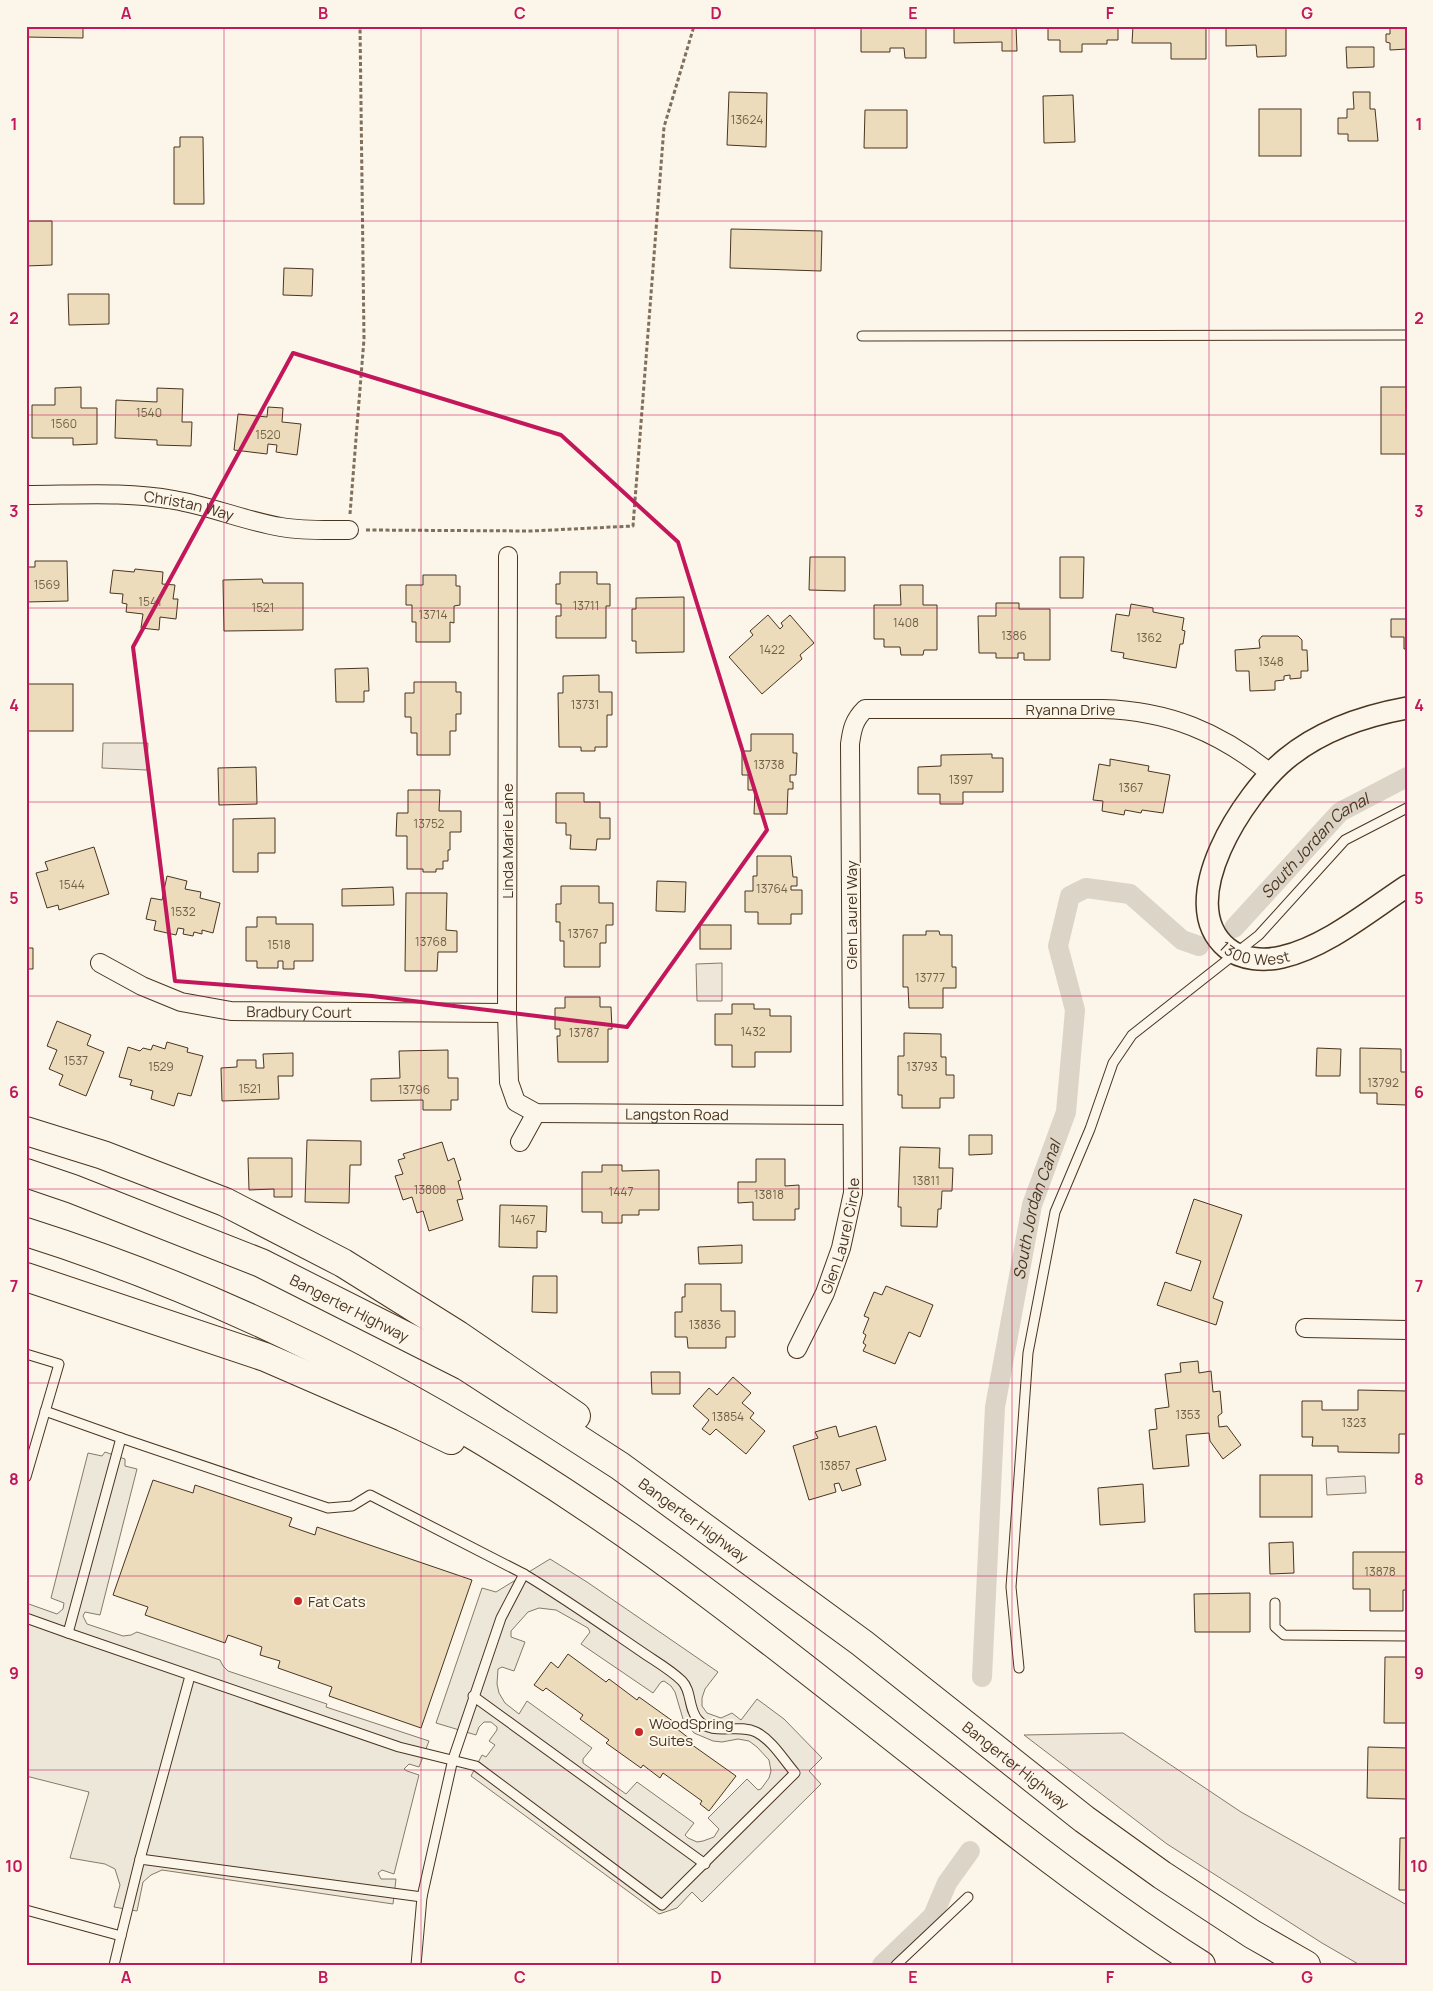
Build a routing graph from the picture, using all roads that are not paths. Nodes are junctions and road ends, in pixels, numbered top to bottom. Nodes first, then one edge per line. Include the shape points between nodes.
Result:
1 (1407, 335) edge
2 (862, 336) dead end
3 (26, 495) edge
4 (349, 530) road end
5 (508, 556) dead end
6 (1407, 708) edge
7 (858, 716) joint
8 (1270, 773) junction
9 (1407, 808) edge
10 (1407, 886) edge
11 (1236, 953) junction
12 (100, 963) dead end
13 (507, 1013) junction
14 (536, 1113) junction
15 (851, 1115) junction
16 (26, 1130) edge
17 (520, 1142) dead end
18 (26, 1173) edge
19 (26, 1232) edge
20 (26, 1277) edge
21 (1305, 1328) dead end
22 (1407, 1330) edge
23 (797, 1349) dead end
24 (26, 1354) edge
25 (45, 1411) junction
26 (121, 1438) junction
27 (26, 1477) edge
28 (589, 1507) junction
29 (524, 1574) junction
30 (1275, 1603) dead end
31 (26, 1618) edge
32 (68, 1633) junction
33 (1407, 1636) edge
34 (862, 1643) junction
35 (1019, 1668) dead end
36 (190, 1676) junction
37 (474, 1696) junction
38 (453, 1759) junction
39 (140, 1859) junction
40 (705, 1864) junction
41 (422, 1897) junction
42 (968, 1897) dead end
43 (26, 1910) edge
44 (121, 1936) junction
45 (114, 1965) edge
46 (416, 1965) edge
47 (896, 1965) edge
48 (1201, 1965) edge
49 (1306, 1965) edge

1 - 2 lane
3 - 4 street, Christan Way via 138,495 199,505 281,527
5 - 13 street, Linda Marie Lane
6 - 8 street, 1300 West via 1365,718 1323,734 1303,745
7 - 8 street, Ryanna Drive via 865,709 1103,708 1140,712 1178,721 1216,736
7 - 15 street, Glen Laurel Way via 850,744
8 - 11 street, 1300 West via 1240,810 1211,876 1207,904 1209,921 1217,938
9 - 11 lane via 1345,840 1259,935
10 - 11 street, 1300 West via 1326,938 1283,957 1255,959
11 - 35 lane via 1145,1024 1122,1048 1113,1063 1090,1129 1055,1212 1028,1353 1012,1587
12 - 13 street, Bradbury Court via 142,986 181,1002 231,1011
13 - 14 street, Linda Marie Lane via 509,1082 516,1102
14 - 15 street, Langston Road
14 - 17 street
15 - 23 street, Glen Laurel Circle via 853,1193 841,1248 825,1293
16 - 34 highway via 103,1155 225,1202 343,1263 458,1335 608,1438 791,1577
18 - 34 highway, Bangerter Highway via 260,1263 465,1366 620,1466
19 - 28 highway via 158,1280 297,1340 426,1407
20 - 28 highway via 265,1357 403,1417
21 - 22 street
24 - 25 lane via 59,1364
25 - 26 lane
25 - 27 lane
26 - 29 lane via 328,1508 352,1506 370,1495
26 - 32 lane
28 - 48 highway via 712,1597 1038,1850
29 - 37 lane via 501,1618
29 - 40 lane via 570,1602 684,1682 698,1720 716,1729 754,1731 766,1738 795,1773
30 - 33 lane via 1276,1627 1284,1635
31 - 32 lane
32 - 36 lane
34 - 49 highway, Bangerter Highway via 1084,1820 1162,1875
36 - 38 lane via 399,1747
36 - 39 lane
37 - 38 lane
37 - 40 lane
38 - 40 lane via 476,1766 662,1905
38 - 41 lane
39 - 41 lane
39 - 44 lane
41 - 46 lane
42 - 47 lane
43 - 44 lane
44 - 45 lane

